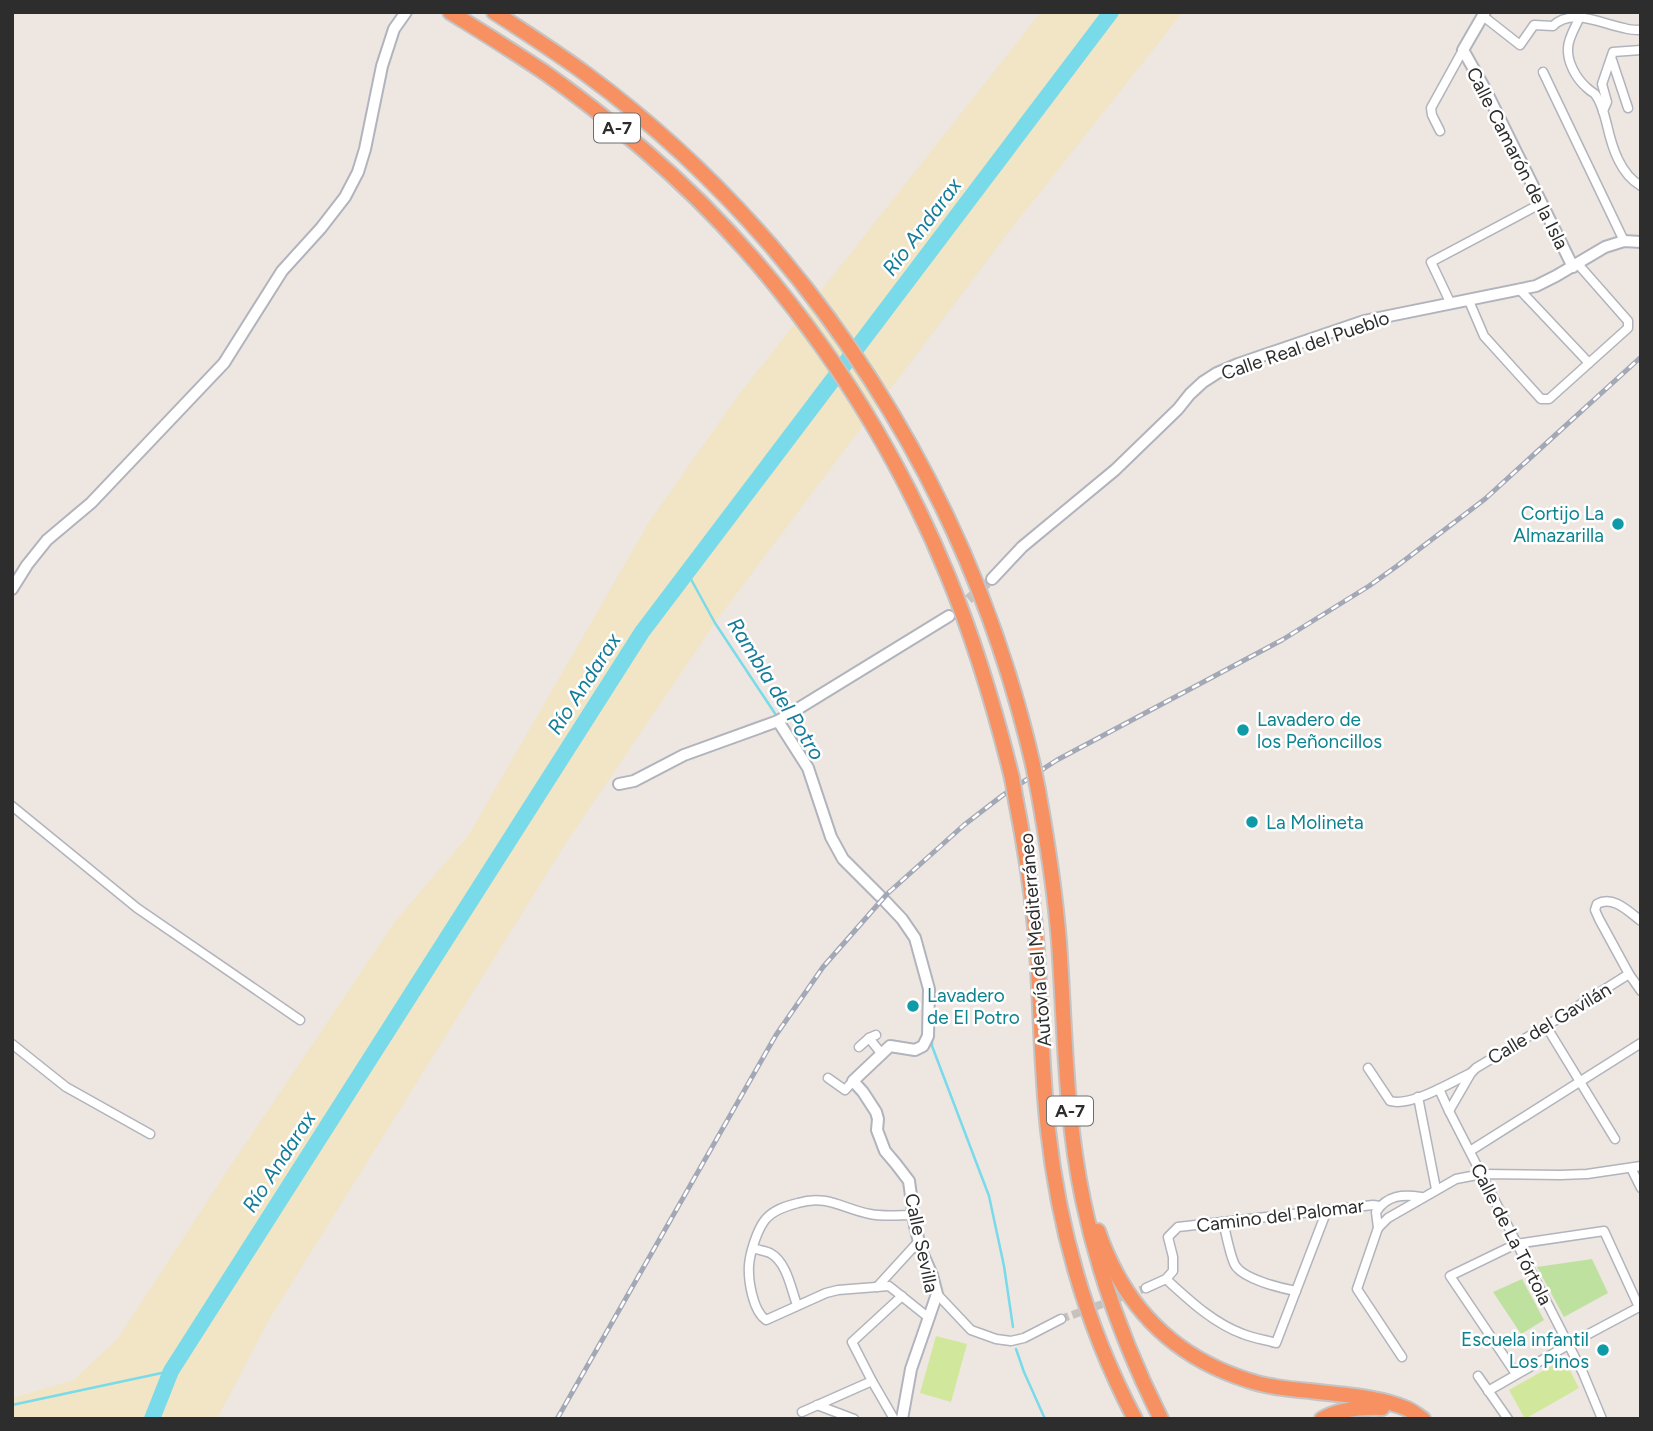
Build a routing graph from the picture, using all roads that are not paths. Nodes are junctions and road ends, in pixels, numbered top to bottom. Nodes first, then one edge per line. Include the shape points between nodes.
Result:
1 (405, 12) edge
2 (450, 12) edge
3 (494, 12) edge
4 (1484, 14) edge
5 (1581, 14) edge
6 (1641, 30) edge
7 (1464, 50) junction
8 (1641, 50) edge
9 (1611, 57) junction
10 (1542, 72) dead end
11 (1628, 108) dead end
12 (1604, 111) junction
13 (1440, 131) dead end
14 (1641, 186) edge
15 (1542, 203) junction
16 (1624, 241) junction
17 (1641, 242) edge
18 (1575, 265) junction
19 (1519, 289) junction
20 (1469, 301) junction
21 (1450, 302) junction
22 (1589, 363) junction
23 (992, 579) tunnel mouth
24 (12, 589) edge
25 (949, 616) tunnel mouth
26 (778, 721) junction
27 (619, 784) dead end
28 (12, 806) edge
29 (1641, 921) edge
30 (1629, 974) junction
31 (1641, 991) edge
32 (300, 1020) dead end
33 (1546, 1026) junction
34 (1641, 1043) edge
35 (12, 1044) edge
36 (859, 1047) dead end
37 (881, 1054) junction
38 (1368, 1068) dead end
39 (1471, 1073) junction
40 (828, 1078) dead end
41 (853, 1081) junction
42 (1580, 1082) junction
43 (1439, 1088) junction
44 (1418, 1097) junction
45 (1449, 1111) junction
46 (150, 1134) dead end
47 (1615, 1139) dead end
48 (1470, 1151) junction
49 (1641, 1166) edge
50 (1631, 1168) junction
51 (1482, 1174) junction
52 (1641, 1188) edge
53 (1436, 1189) junction
54 (1421, 1197) junction
55 (1083, 1200) junction
56 (1380, 1206) junction
57 (1327, 1210) junction
58 (914, 1215) junction
59 (1223, 1222) junction
60 (1378, 1228) junction
61 (919, 1241) junction
62 (1516, 1244) junction
63 (753, 1248) junction
64 (1166, 1279) junction
65 (877, 1287) junction
66 (1146, 1288) tunnel mouth
67 (1296, 1292) junction
68 (937, 1294) junction
69 (902, 1296) junction
70 (797, 1305) junction
71 (1640, 1306) edge
72 (929, 1318) junction
73 (1061, 1319) tunnel mouth
74 (1568, 1345) junction
75 (1402, 1357) dead end
76 (1516, 1374) junction
77 (1478, 1376) dead end
78 (872, 1381) junction
79 (1488, 1391) junction
80 (1122, 1394) junction
81 (817, 1405) junction
82 (802, 1412) dead end
83 (1422, 1418) edge
84 (854, 1419) edge
85 (894, 1419) edge
86 (902, 1419) edge
87 (1127, 1419) edge
88 (1135, 1419) edge
89 (1161, 1419) edge
90 (1322, 1419) edge
91 (1508, 1419) edge
92 (1602, 1419) edge

1 - 24 street via 382,66 365,149 345,197 282,271 224,363 91,503 47,540
2 - 80 highway, Autovía del Mediterráneo / A-7, bridge via 546,73 697,199 796,311 854,394 903,479 965,620 1012,778 1035,925 1055,1180 1089,1314
3 - 55 highway, Autovía del Mediterráneo / A-7, bridge via 622,102 698,170 779,254 868,373 919,458 988,612 1033,765 1056,915 1071,1119
4 - 5 street via 1520,45 1534,26 1553,26 1560,19
4 - 7 street
5 - 6 street
5 - 12 street via 1568,47 1570,63
7 - 13 street via 1431,108
7 - 15 street, Calle Camarón de la Isla
8 - 9 street via 1614,52
9 - 11 street
9 - 12 street via 1602,84
10 - 16 street
12 - 14 street via 1612,146 1630,177
15 - 18 street, Calle Camarón de la Isla
15 - 21 street via 1431,262
16 - 17 street, Calle Real del Pueblo
16 - 18 street, Calle Real del Pueblo
18 - 19 street, Calle Real del Pueblo via 1536,286
18 - 22 street via 1628,321 1628,328
19 - 20 street, Calle Real del Pueblo
19 - 22 street
20 - 21 street, Calle Real del Pueblo
20 - 22 street via 1484,336 1541,399 1549,399
21 - 23 street, Calle Real del Pueblo via 1364,321 1217,373 1115,470 1021,547
25 - 26 street
26 - 27 street
26 - 37 street via 808,768 843,859 915,938 929,989 928,1036 923,1046 890,1046
28 - 32 street via 137,908
29 - 30 street via 1608,900 1597,904 1595,910
30 - 31 street
30 - 33 street, Calle del Gavilán
33 - 39 street, Calle del Gavilán
33 - 42 street
34 - 42 street
35 - 46 street via 66,1087
36 - 37 street via 873,1036
37 - 41 street
38 - 44 street, Calle del Gavilán via 1390,1101
39 - 43 street, Calle del Gavilán
39 - 45 street, Calle del Gavilán
40 - 41 street via 845,1090
41 - 58 street, Calle Sevilla via 876,1112 885,1152 909,1181
42 - 47 street
42 - 48 street
43 - 44 street, Calle del Gavilán
43 - 45 street, Calle de La Tórtola
44 - 53 street
45 - 48 street, Calle de La Tórtola
48 - 51 street, Calle de La Tórtola
49 - 50 street
50 - 51 street via 1587,1174
50 - 52 street
51 - 53 street
51 - 62 street, Calle de La Tórtola
53 - 54 street
54 - 56 street, Camino del Palomar via 1403,1194
54 - 60 street
55 - 83 highway via 1136,1306 1180,1348 1248,1381 1369,1398
55 - 89 highway, Autovía del Mediterráneo / A-7 via 1107,1293
56 - 57 street, Camino del Palomar
56 - 60 street, Camino del Palomar
57 - 59 street, Camino del Palomar
57 - 67 street
58 - 61 street, Calle Sevilla
58 - 63 street via 871,1215 816,1198 771,1214
59 - 64 street, Camino del Palomar via 1173,1230 1168,1237 1173,1271
59 - 67 street via 1235,1266 1251,1278
60 - 75 street, Camino del Palomar via 1357,1289
61 - 65 street
61 - 68 street, Calle Sevilla
62 - 71 street via 1604,1231
62 - 74 street, Calle de La Tórtola
62 - 76 street via 1450,1276
63 - 70 street via 778,1259
63 - 70 street via 749,1265 760,1315 766,1320
64 - 66 street
64 - 67 street via 1214,1320 1276,1343
65 - 69 street via 889,1286
65 - 70 street via 838,1290
68 - 72 street, Calle Sevilla
68 - 73 street via 971,1330 996,1339 1024,1338
69 - 72 street
69 - 78 street via 852,1342
71 - 74 street
72 - 86 street, Calle Sevilla via 911,1369
74 - 76 street
74 - 92 street, Calle de La Tórtola
76 - 79 street
77 - 79 street
78 - 81 street
78 - 85 street
79 - 91 street
80 - 87 highway
80 - 88 highway, Autovía del Mediterráneo / A-7
81 - 82 street
81 - 84 street
83 - 90 highway via 1367,1407

